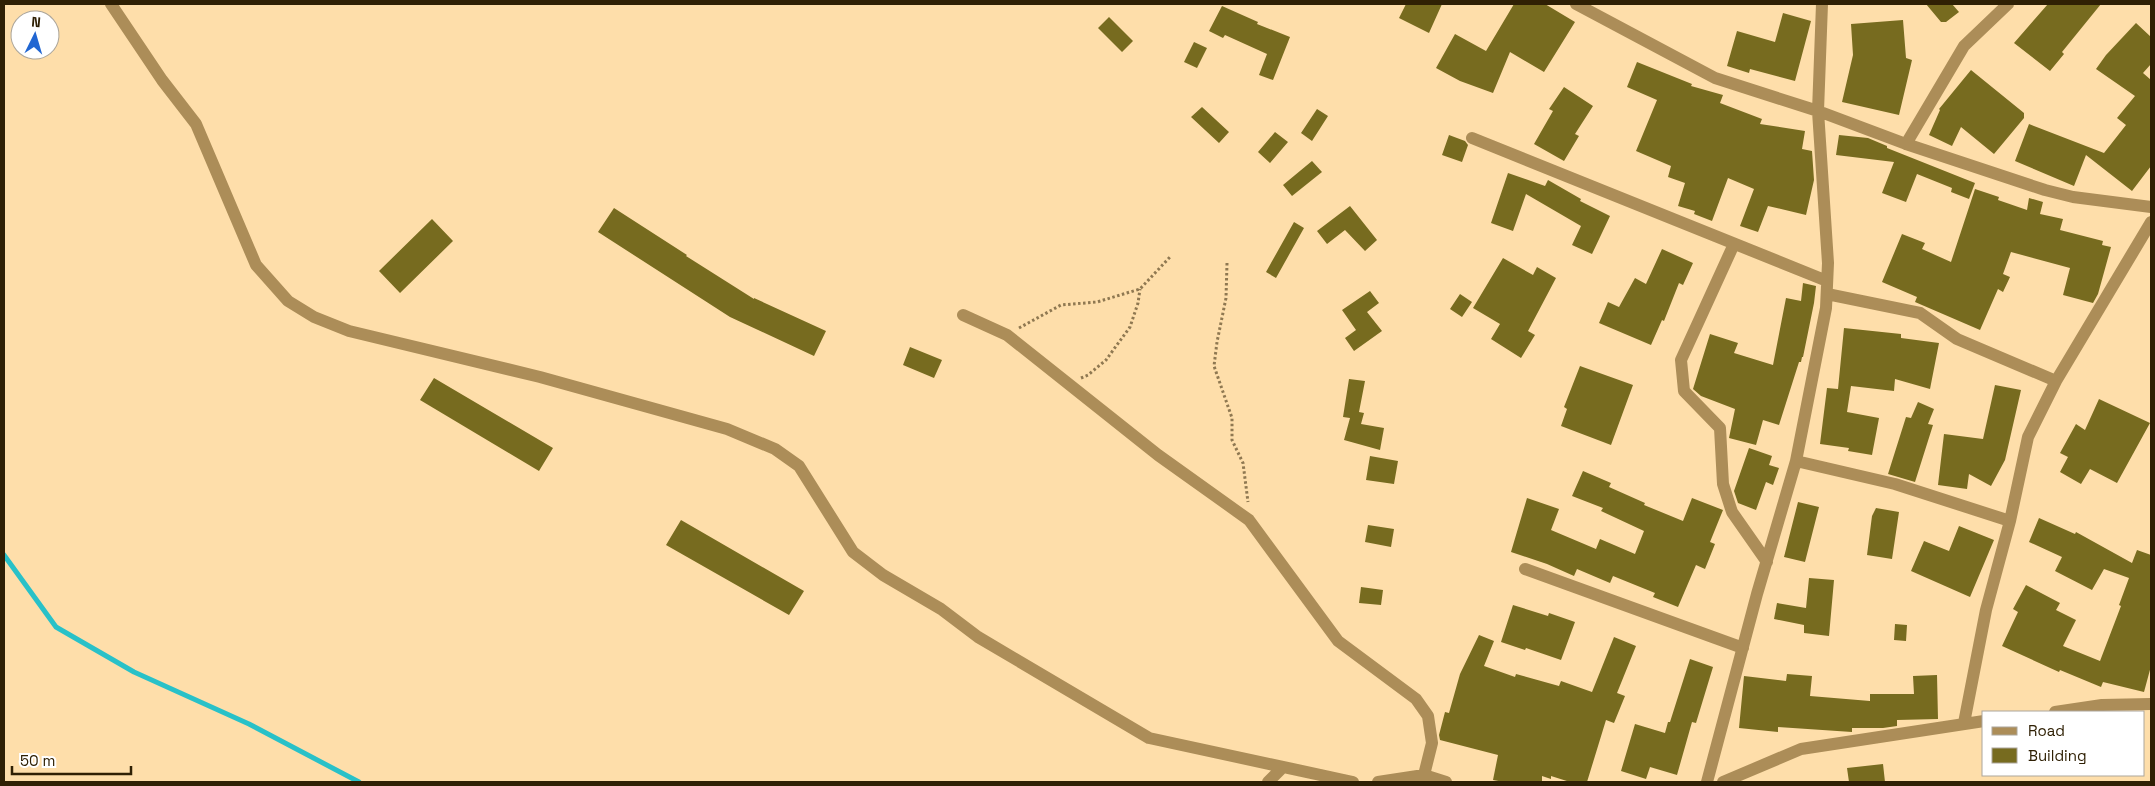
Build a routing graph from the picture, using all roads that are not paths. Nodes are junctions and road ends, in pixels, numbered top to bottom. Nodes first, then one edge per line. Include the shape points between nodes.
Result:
1 (110, 4) edge
2 (1576, 4) edge
3 (1822, 4) edge
4 (2008, 4) edge
5 (1818, 111) junction
6 (1472, 138) dead end
7 (1906, 144) junction
8 (2151, 207) edge
9 (2151, 222) edge
10 (1734, 244) junction
11 (1827, 287) junction
12 (963, 315) dead end
13 (2056, 381) junction
14 (1796, 461) junction
15 (2010, 521) junction
16 (1767, 562) junction
17 (1525, 569) dead end
18 (1743, 648) junction
19 (2151, 704) edge
20 (2062, 711) edge
21 (1982, 721) edge
22 (1964, 723) junction
23 (1283, 767) junction
24 (1424, 775) junction
25 (1268, 782) edge
26 (1353, 782) edge
27 (1378, 782) edge
28 (1446, 782) edge
29 (1707, 782) edge
30 (1723, 782) edge

1 - 23 street via 196,124 256,265 288,301 349,331 540,377 718,426 775,449 799,466 853,552 978,637 1149,738
2 - 5 street via 1715,78
3 - 5 street
4 - 7 street via 1964,46
5 - 7 street
5 - 11 street
6 - 10 street
7 - 8 street via 2072,197
9 - 13 street
10 - 11 street
10 - 16 street via 1681,360 1684,391 1720,428 1723,484 1732,512
11 - 13 street via 1920,313 1958,339
11 - 14 street via 1826,308
12 - 24 street via 1007,335 1158,455 1250,520 1338,641 1416,699 1424,710 1432,743
13 - 15 street via 2028,437
14 - 15 street via 1895,484
14 - 16 street
15 - 22 street via 1986,610
16 - 18 street
17 - 18 street
18 - 29 street
19 - 20 street via 2102,705
21 - 22 street
22 - 30 street via 1801,748
23 - 25 street
23 - 26 street
24 - 27 street
24 - 28 street

